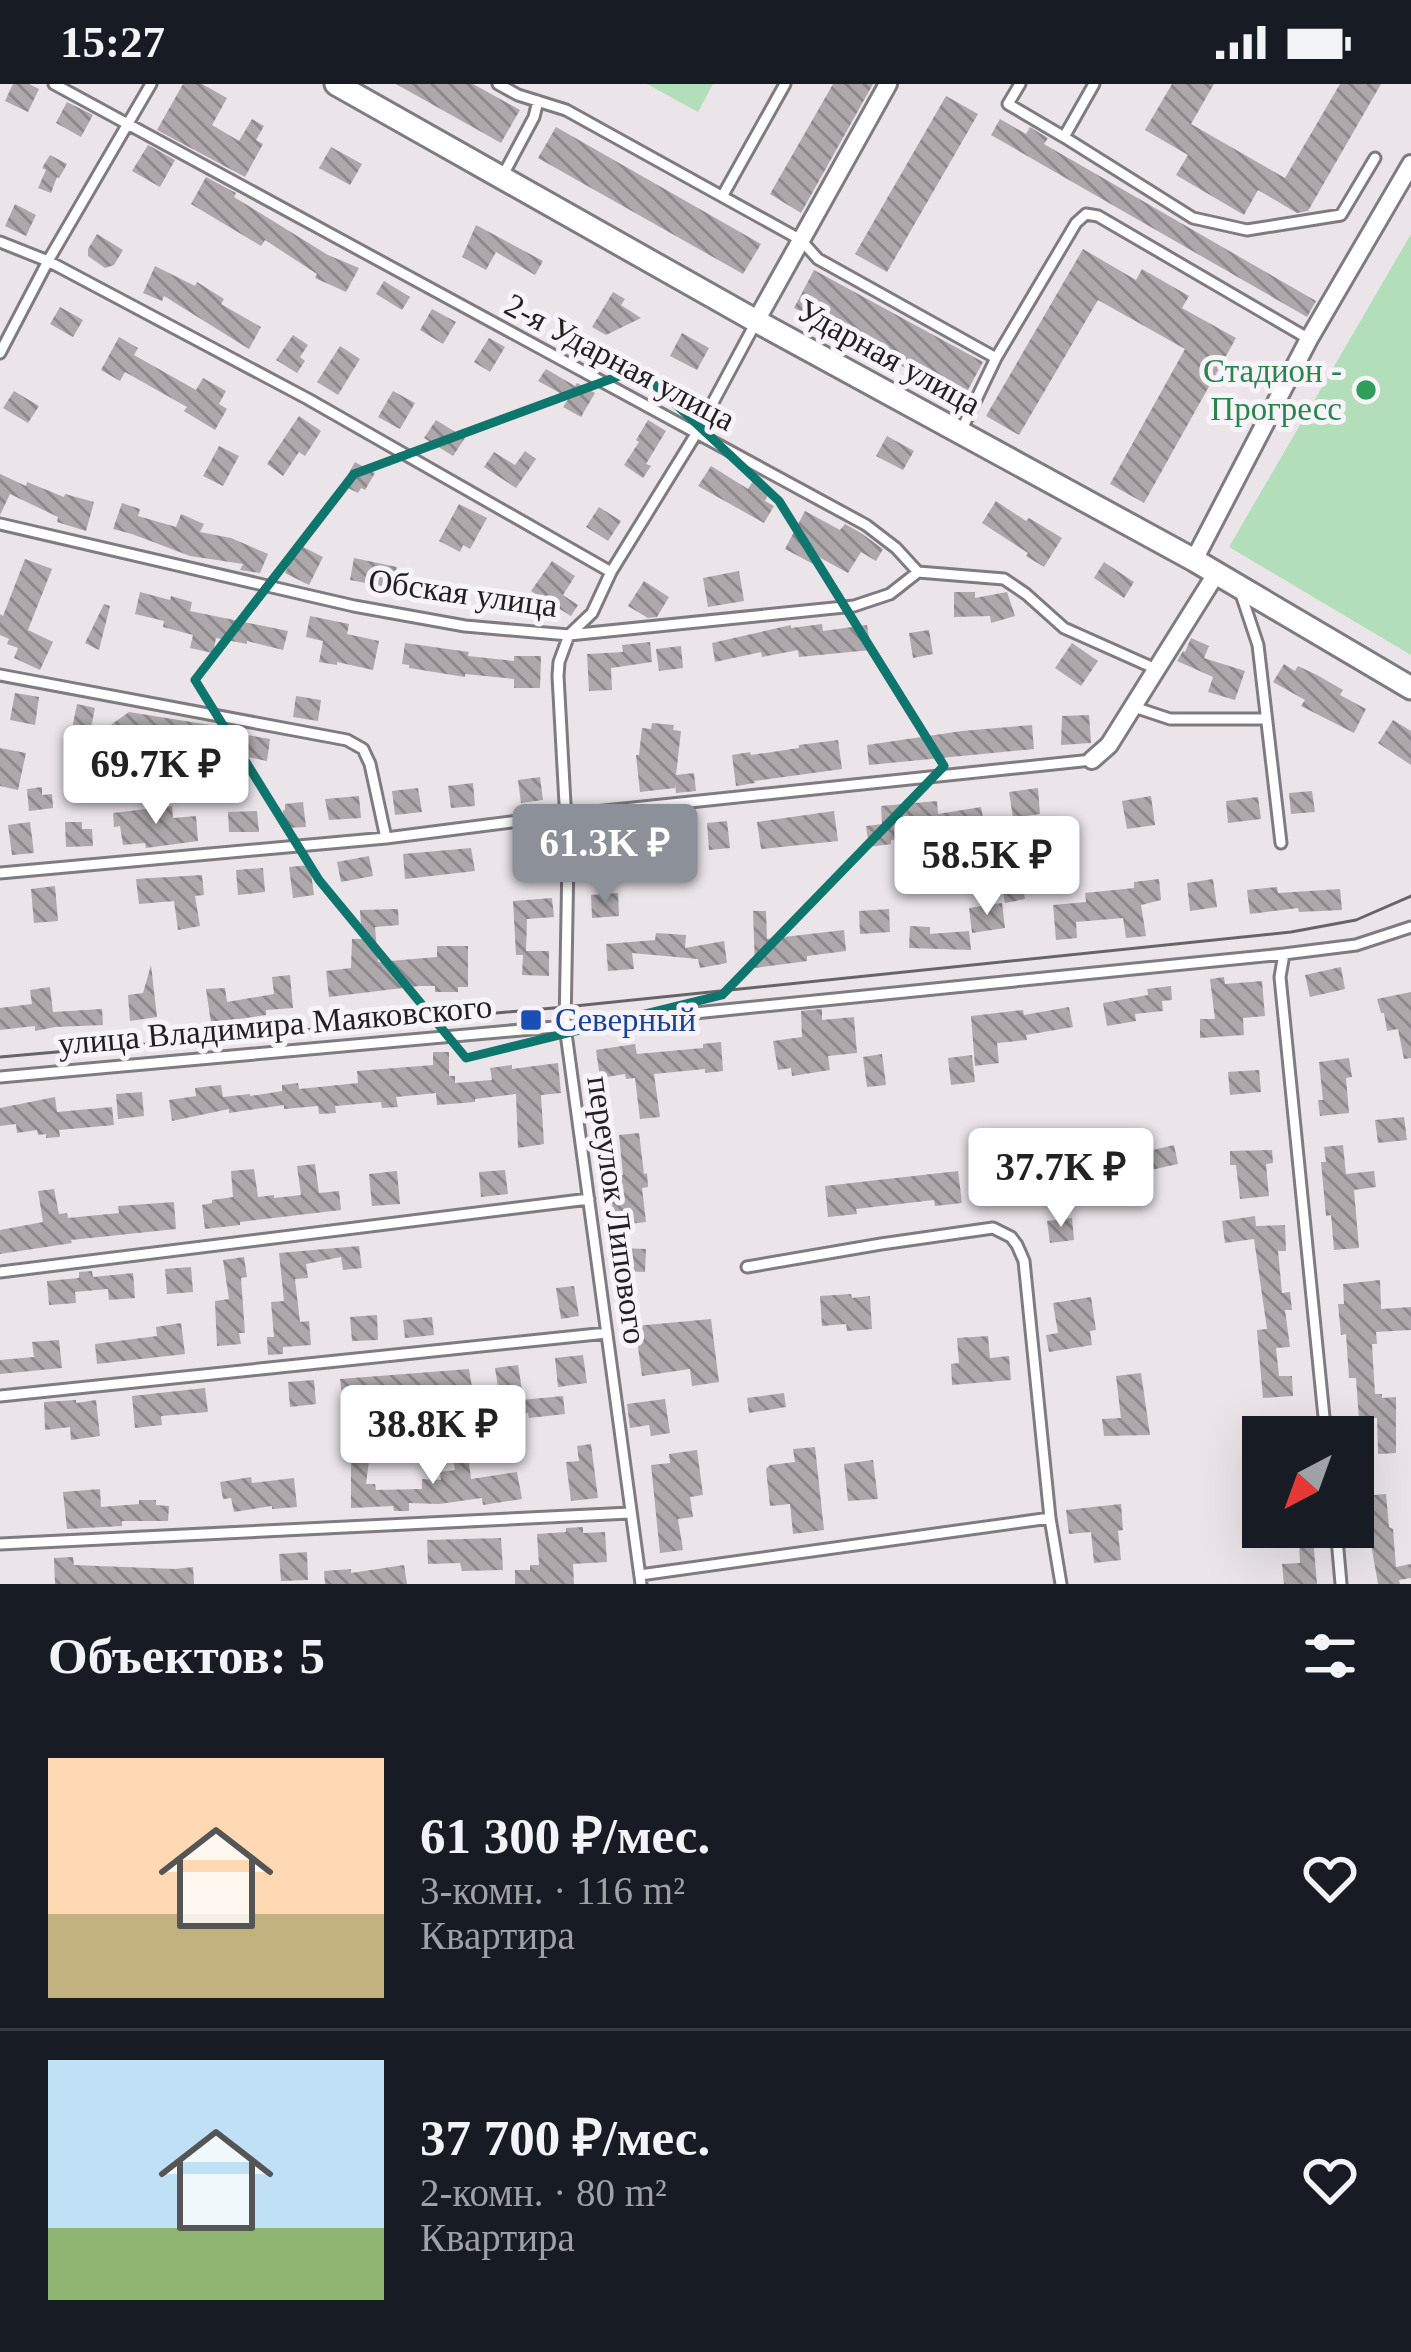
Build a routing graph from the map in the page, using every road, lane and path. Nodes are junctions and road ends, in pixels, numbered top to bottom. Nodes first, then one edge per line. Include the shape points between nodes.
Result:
1 (54, 84) edge
2 (151, 84) edge
3 (336, 84) edge
4 (498, 84) edge
5 (785, 84) edge
6 (888, 84) edge
7 (1020, 84) edge
8 (1094, 84) edge
9 (538, 101) junction
10 (126, 125) junction
11 (1064, 137) junction
12 (1375, 158) dead end
13 (1411, 164) edge
14 (502, 178) junction
15 (723, 195) junction
16 (801, 240) junction
17 (0, 242) edge
18 (48, 261) junction
19 (756, 321) junction
20 (1309, 339) junction
21 (0, 352) edge
22 (996, 358) junction
23 (696, 434) junction
24 (960, 434) junction
25 (0, 524) edge
26 (1194, 560) junction
27 (611, 572) junction
28 (918, 572) junction
29 (1216, 574) junction
30 (1238, 588) junction
31 (568, 635) junction
32 (1156, 669) junction
33 (2, 675) edge
34 (1411, 688) edge
35 (0, 692) edge
36 (1133, 706) junction
37 (1265, 719) junction
38 (1092, 760) joint
39 (566, 815) junction
40 (386, 838) junction
41 (1281, 843) dead end
42 (0, 873) edge
43 (1411, 927) edge
44 (1284, 954) junction
45 (565, 1026) junction
46 (0, 1076) edge
47 (589, 1199) junction
48 (747, 1268) dead end
49 (0, 1272) edge
50 (607, 1333) junction
51 (0, 1396) edge
52 (1325, 1416) edge
53 (630, 1513) junction
54 (1050, 1518) junction
55 (0, 1544) edge
56 (1338, 1548) edge
57 (641, 1580) edge
58 (1060, 1584) edge
59 (1341, 1584) edge

1 - 10 lane, 2-я Ударная улица
2 - 10 lane
3 - 14 street, Ударная улица
4 - 9 lane
5 - 15 lane
6 - 16 street
7 - 11 lane via 1008,104
8 - 11 lane
9 - 14 lane
9 - 15 lane
10 - 18 lane
10 - 23 lane, 2-я Ударная улица
11 - 12 lane via 1193,218 1247,230 1341,215
13 - 20 street
14 - 19 street, Ударная улица
15 - 16 lane
16 - 19 street
16 - 22 lane via 818,259
17 - 18 lane
18 - 21 lane
18 - 27 lane
19 - 23 lane, переулок Липового
19 - 24 street, Ударная улица
20 - 22 lane via 1085,214
20 - 26 street
22 - 24 lane
23 - 27 lane, переулок Липового
23 - 28 lane, 2-я Ударная улица via 866,525
24 - 26 street, Ударная улица
25 - 31 lane, Обская улица via 355,606
26 - 29 street, Ударная улица
27 - 31 lane, переулок Липового via 592,613
28 - 31 lane, Обская улица via 890,594 854,606
28 - 32 lane via 1004,579 1064,628
29 - 30 street, Ударная улица
29 - 32 street
30 - 34 street, Ударная улица
30 - 37 lane via 1258,645
31 - 39 lane, переулок Липового via 558,676
32 - 36 street
33 - 35 lane
33 - 40 lane via 347,740 370,764
36 - 37 lane via 1170,719
36 - 38 street
37 - 41 lane
38 - 39 lane
39 - 40 lane
39 - 45 lane, переулок Липового
40 - 42 lane
43 - 44 lane, улица Владимира Маяковского via 1356,945
44 - 45 lane, улица Владимира Маяковского
44 - 52 lane via 1280,977
45 - 46 lane, улица Владимира Маяковского
45 - 47 lane, переулок Липового
47 - 49 lane
47 - 50 lane, переулок Липового
48 - 54 lane via 993,1228 1011,1237 1024,1262
50 - 51 lane
50 - 53 lane, переулок Липового
53 - 55 lane
53 - 57 lane, переулок Липового
54 - 57 lane
54 - 58 lane
56 - 59 lane

